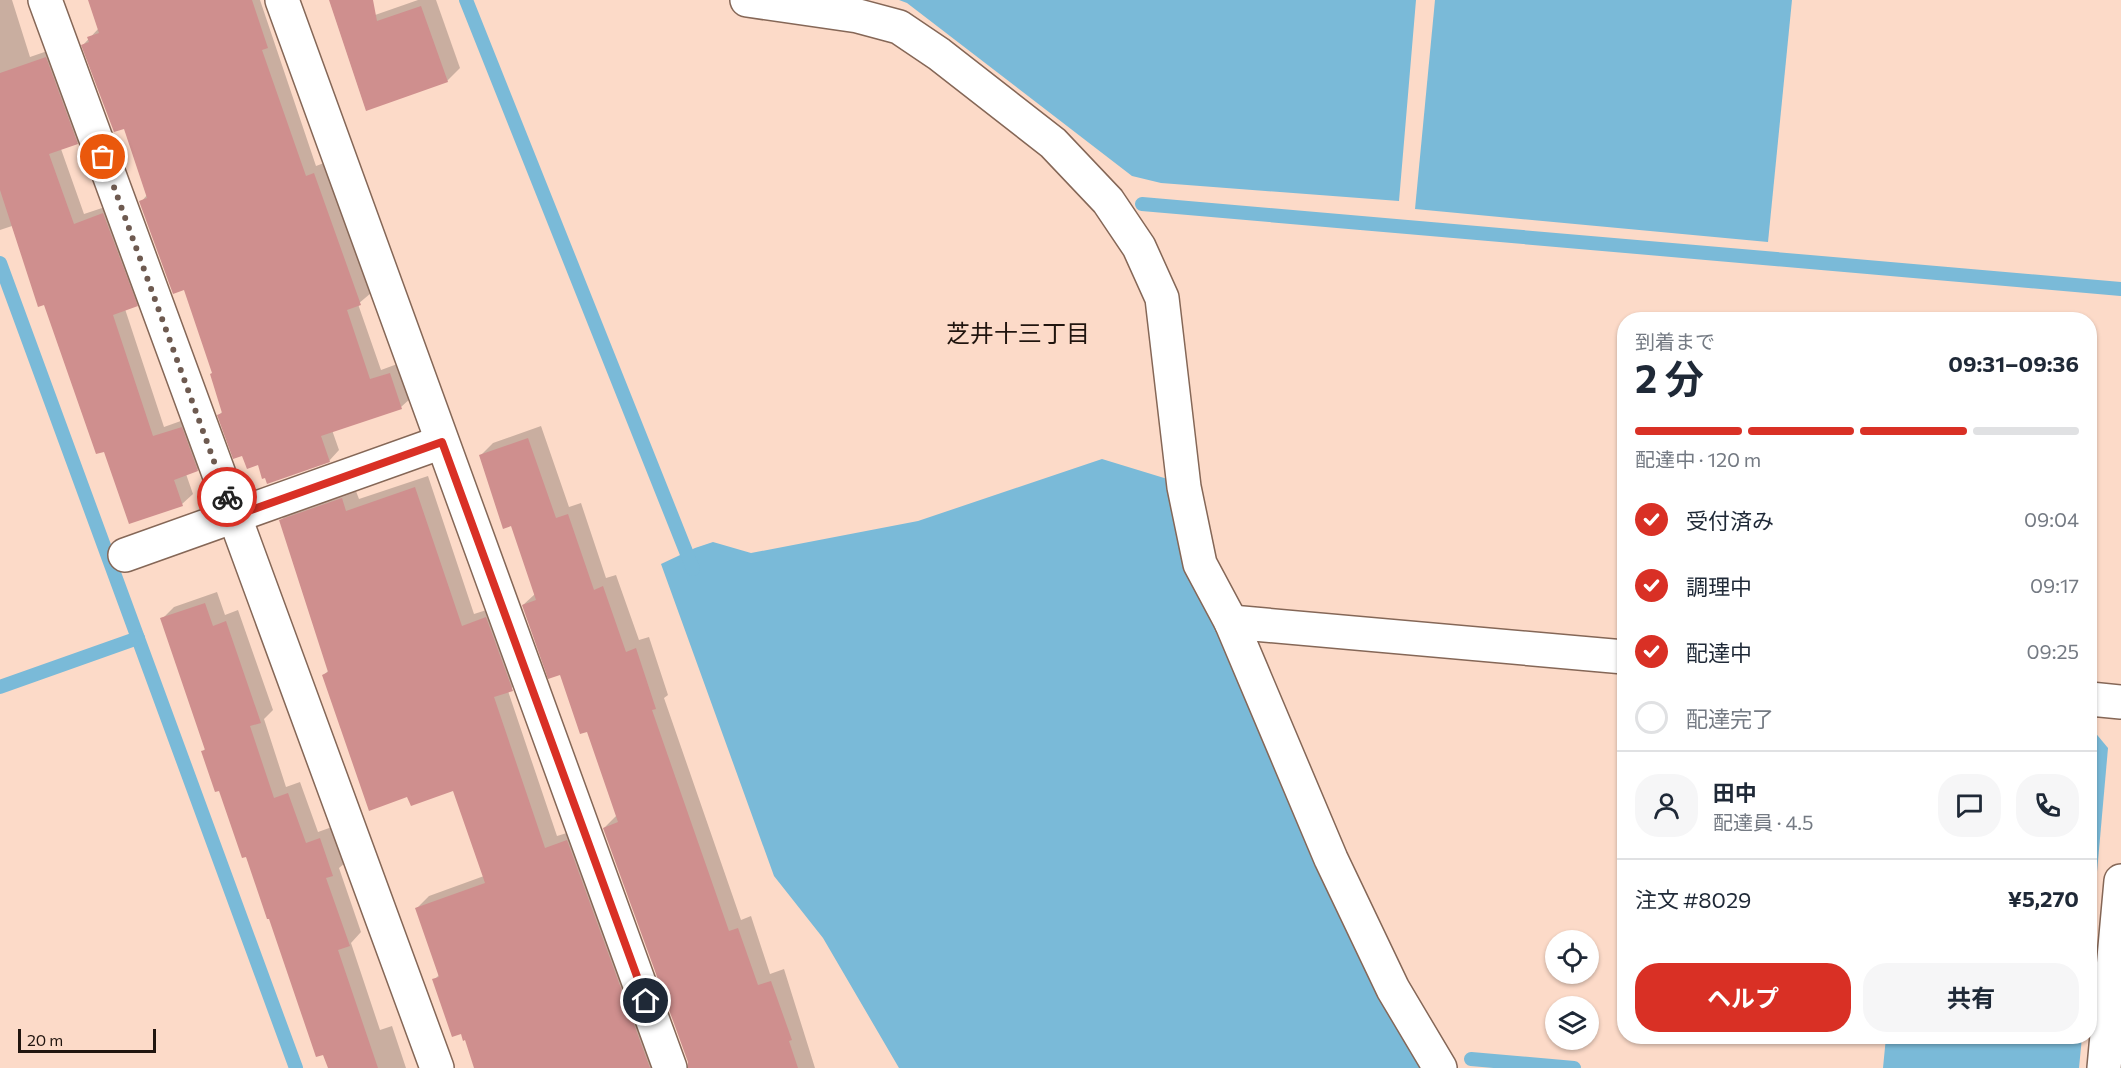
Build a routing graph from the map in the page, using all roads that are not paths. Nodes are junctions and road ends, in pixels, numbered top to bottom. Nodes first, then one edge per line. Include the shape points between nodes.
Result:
1 (45, 0) edge
2 (282, 0) edge
3 (747, 0) edge
4 (442, 442) junction
5 (234, 516) junction
6 (125, 555) dead end
7 (1231, 622) junction
8 (1617, 656) edge
9 (2097, 700) edge
10 (2121, 702) edge
11 (2121, 881) edge
12 (437, 1068) edge
13 (670, 1068) edge
14 (1440, 1068) edge
15 (2104, 1068) edge

1 - 5 street
2 - 4 street
3 - 7 street via 858,16 899,27 1053,143 1108,201 1139,247 1162,298 1184,487 1200,564
4 - 5 street
4 - 13 street
5 - 6 street
5 - 12 street
7 - 8 street
7 - 14 street via 1331,860 1393,989
9 - 10 street
11 - 15 street

